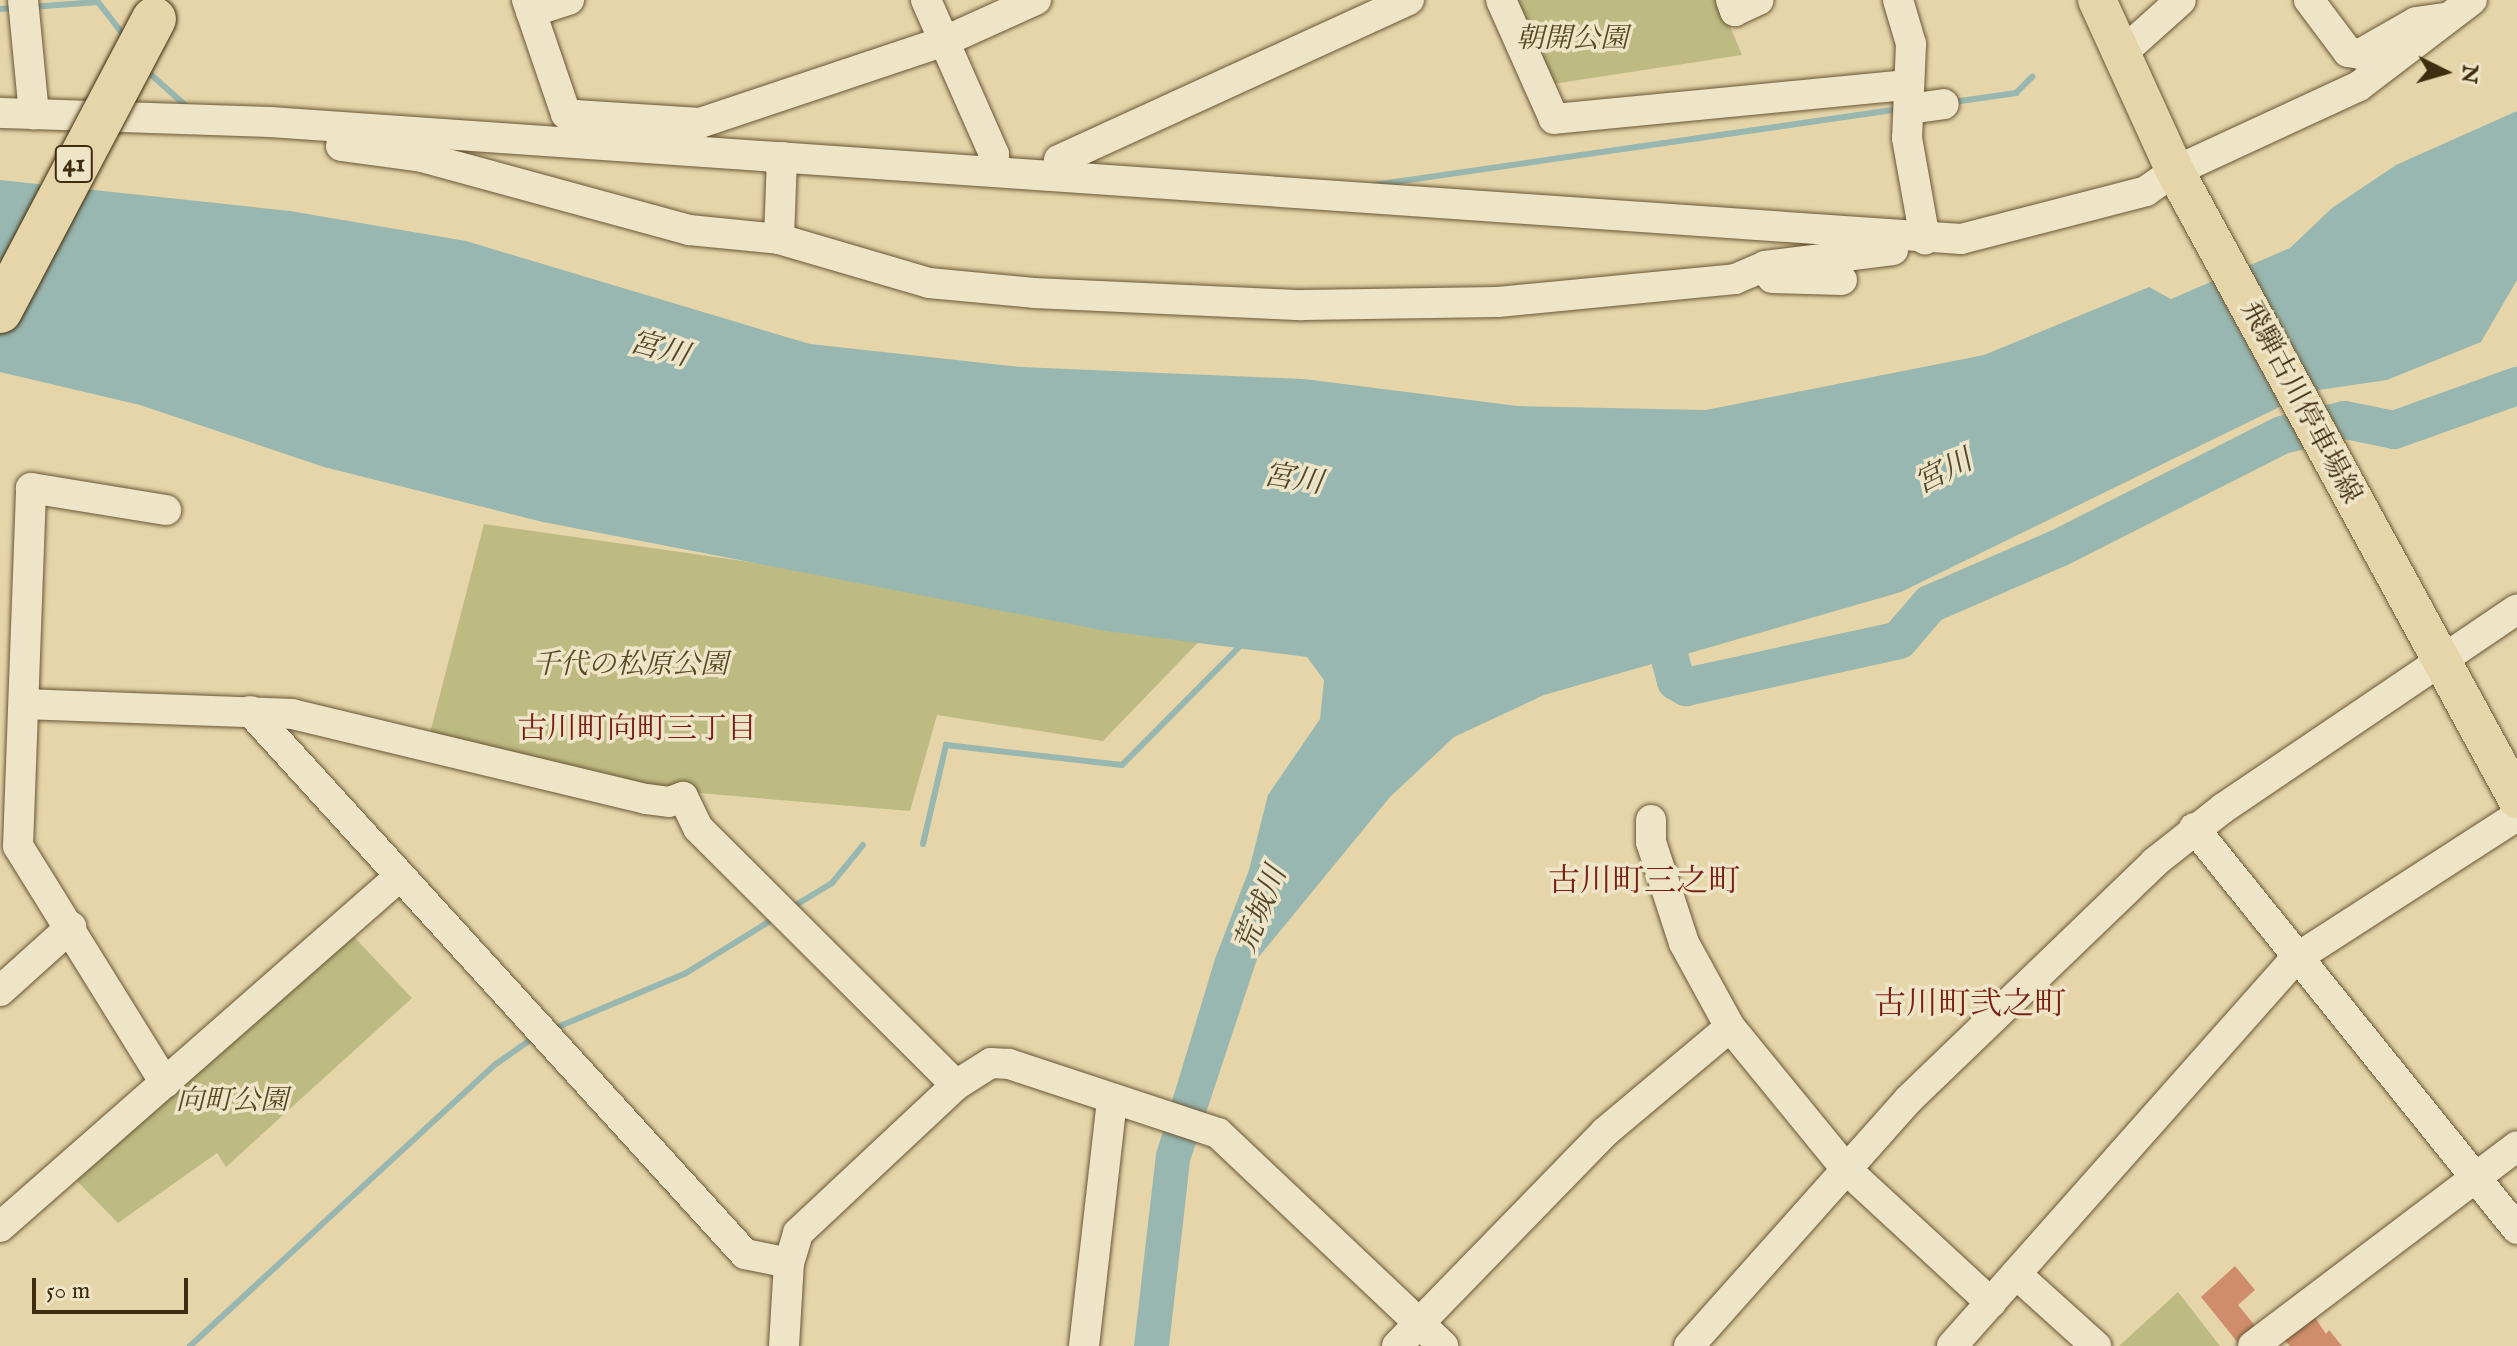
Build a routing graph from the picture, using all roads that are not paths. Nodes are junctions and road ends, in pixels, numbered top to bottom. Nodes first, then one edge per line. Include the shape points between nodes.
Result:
1 (569, 0) edge
2 (926, 0) edge
3 (1036, 0) edge
4 (1409, 0) edge
5 (1501, 0) edge
6 (1731, 0) edge
7 (1759, 0) edge
8 (1898, 0) edge
9 (2097, 0) edge
10 (2181, 0) edge
11 (2309, 0) edge
12 (2472, 0) edge
13 (529, 6) edge
14 (24, 9) edge
15 (1357, 11) edge
16 (2447, 18) junction
17 (154, 19) dead end
18 (945, 41) junction
19 (2122, 53) junction
20 (1908, 97) junction
21 (1944, 104) dead end
22 (0, 113) edge
23 (34, 114) junction
24 (141, 120) junction
25 (574, 129) junction
26 (782, 157) junction
27 (993, 164) junction
28 (1059, 169) junction
29 (2179, 178) junction
30 (779, 239) junction
31 (1925, 239) junction
32 (1735, 279) junction
33 (1842, 280) dead end
34 (0, 311) edge
35 (166, 510) dead end
36 (0, 602) edge
37 (2517, 609) edge
38 (24, 627) junction
39 (2439, 662) junction
40 (24, 704) junction
41 (250, 711) junction
42 (11, 744) edge
43 (2517, 799) edge
44 (2517, 816) edge
45 (1651, 820) dead end
46 (2194, 828) junction
47 (9, 847) edge
48 (399, 877) junction
49 (71, 927) junction
50 (2295, 959) junction
51 (0, 991) edge
52 (1730, 1027) junction
53 (165, 1083) junction
54 (956, 1085) junction
55 (1117, 1101) junction
56 (2517, 1146) edge
57 (1847, 1170) junction
58 (2476, 1177) junction
59 (0, 1227) edge
60 (2517, 1229) edge
61 (789, 1263) junction
62 (2016, 1274) junction
63 (1991, 1303) junction
64 (1419, 1323) junction
65 (784, 1346) edge
66 (1084, 1346) edge
67 (1397, 1346) edge
68 (1443, 1346) edge
69 (1689, 1346) edge
70 (1952, 1346) edge
71 (2096, 1346) edge
72 (2253, 1346) edge

1 - 13 street
2 - 18 street
3 - 18 street
4 - 15 street
5 - 20 street via 1554,119
6 - 7 street via 1735,11
8 - 20 street via 1911,44
9 - 19 main road, 飛騨古川停車場線
10 - 19 street
11 - 16 street via 2348,52 2360,54 2416,22
12 - 16 street
13 - 25 street
14 - 23 street
15 - 28 street
16 - 29 street via 2359,86
17 - 34 highway, 41, bridge
18 - 25 street via 700,123
18 - 27 street
19 - 29 main road, 飛騨古川停車場線
20 - 21 street
20 - 31 street via 1912,184
22 - 23 street
23 - 24 street
24 - 25 street via 160,116
24 - 30 street via 164,131 422,157 636,219
25 - 26 street
26 - 27 street
26 - 30 street
27 - 28 street
28 - 31 street
29 - 31 street via 2125,198 1961,239
29 - 39 main road, 飛騨古川停車場線
30 - 32 street via 950,286 1286,304 1498,302
31 - 32 street via 1886,253 1859,250 1765,266
32 - 33 street
35 - 38 street via 31,488
36 - 38 street
37 - 39 street
38 - 40 street
39 - 43 main road, 飛騨古川停車場線
39 - 46 street
40 - 41 street
40 - 42 street
41 - 48 street
41 - 54 street via 292,714 646,799 669,802 683,797 698,828
42 - 47 street
44 - 50 street
45 - 52 street via 1651,842 1684,943
46 - 50 street
46 - 57 street via 1908,1100
47 - 49 street
48 - 53 street
48 - 61 street via 745,1254
49 - 51 street
49 - 53 street
50 - 58 street
50 - 62 street
52 - 57 street
52 - 64 street via 1605,1132
53 - 59 street
54 - 55 street via 991,1063 1009,1064
54 - 61 street via 798,1233
55 - 64 street via 1218,1133
55 - 66 street
56 - 58 street
57 - 63 street
57 - 69 street
58 - 60 street
58 - 72 street
61 - 65 street
62 - 63 street
62 - 71 street
63 - 70 street
64 - 67 street
64 - 68 street

